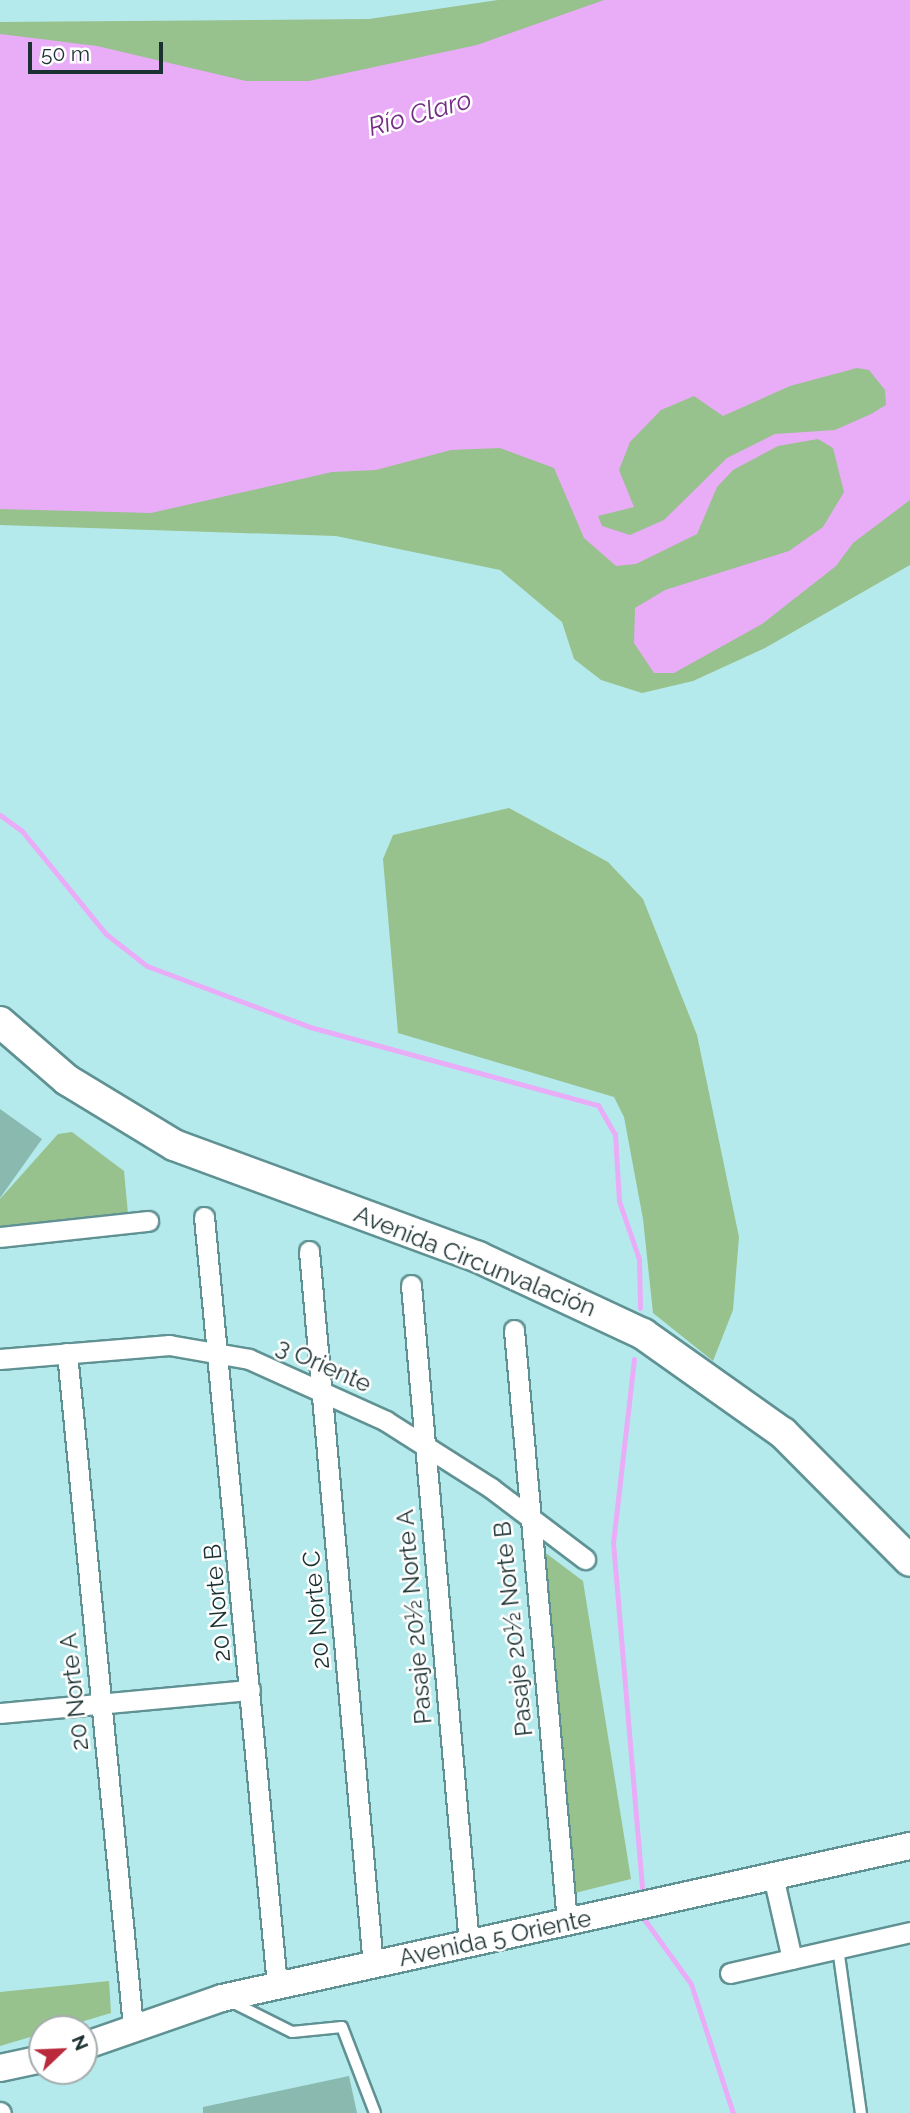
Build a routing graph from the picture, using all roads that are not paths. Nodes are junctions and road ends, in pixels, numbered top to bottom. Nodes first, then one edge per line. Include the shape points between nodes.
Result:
1 (0, 1022) edge
2 (204, 1217) dead end
3 (148, 1221) dead end
4 (0, 1237) edge
5 (309, 1251) dead end
6 (411, 1285) dead end
7 (514, 1330) dead end
8 (218, 1351) junction
9 (67, 1353) junction
10 (0, 1359) edge
11 (320, 1388) junction
12 (422, 1443) junction
13 (526, 1513) junction
14 (585, 1559) dead end
15 (910, 1561) edge
16 (250, 1690) junction
17 (99, 1704) junction
18 (0, 1713) edge
19 (910, 1846) edge
20 (773, 1876) junction
21 (567, 1922) junction
22 (910, 1932) edge
23 (468, 1944) junction
24 (838, 1948) junction
25 (792, 1959) junction
26 (373, 1965) junction
27 (730, 1973) dead end
28 (277, 1985) junction
29 (222, 1998) junction
30 (133, 2026) junction
31 (98, 2040) edge
32 (28, 2062) edge
33 (0, 2068) edge
34 (375, 2113) edge
35 (861, 2113) edge

1 - 15 main road, Avenida Circunvalación via 77,1088 174,1145 478,1257 643,1334 783,1433
2 - 8 street, 20 Norte B
3 - 4 street
5 - 11 street, 20 Norte C
6 - 12 street, Pasaje 20½ Norte A
7 - 13 street, Pasaje 20½ Norte B
8 - 9 street, 3 Oriente via 169,1345
8 - 11 street, 3 Oriente
8 - 16 street, 20 Norte B
9 - 10 street, 3 Oriente
9 - 17 street, 20 Norte A
11 - 12 street, 3 Oriente
11 - 26 street, 20 Norte C
12 - 13 street, 3 Oriente
12 - 23 street, Pasaje 20½ Norte A
13 - 14 street, 3 Oriente
13 - 21 street, Pasaje 20½ Norte B
16 - 17 street
16 - 28 street, 20 Norte B
17 - 18 street
17 - 30 street, 20 Norte A
19 - 20 street, Avenida 5 Oriente
20 - 21 street, Avenida 5 Oriente
20 - 25 street
21 - 23 street, Avenida 5 Oriente
22 - 24 street
23 - 26 street, Avenida 5 Oriente
24 - 25 street
24 - 35 lane
25 - 27 street
26 - 28 street, Avenida 5 Oriente
28 - 29 street, Avenida 5 Oriente
29 - 30 street, Avenida 5 Oriente
29 - 34 lane via 292,2032 342,2027
30 - 31 street, Avenida 5 Oriente
32 - 33 street

